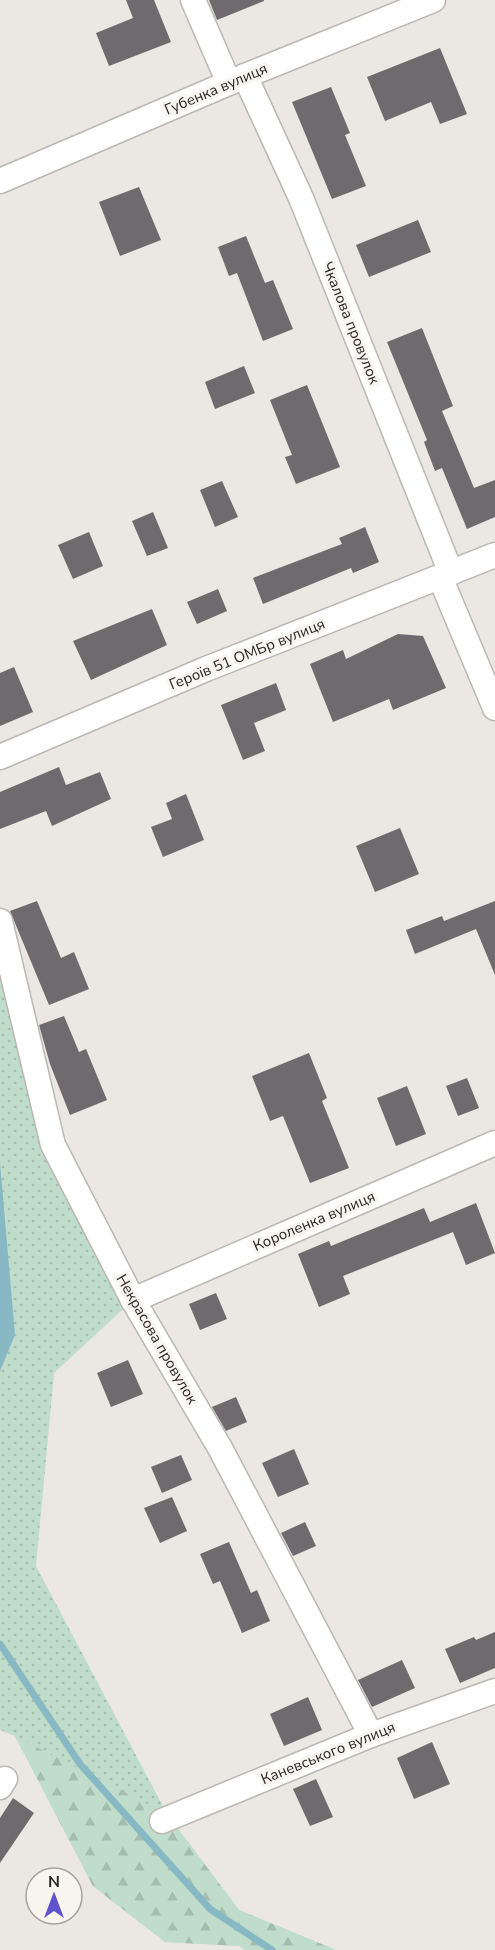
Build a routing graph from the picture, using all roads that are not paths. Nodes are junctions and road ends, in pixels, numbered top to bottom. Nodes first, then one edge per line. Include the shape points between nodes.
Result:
1 (193, 0) edge
2 (433, 0) edge
3 (237, 79) junction
4 (0, 181) edge
5 (495, 555) edge
6 (445, 575) junction
7 (495, 708) edge
8 (0, 757) edge
9 (0, 921) edge
10 (495, 1143) edge
11 (133, 1300) junction
12 (495, 1692) edge
13 (371, 1735) junction
14 (162, 1821) dead end

1 - 3 street, Чкалова провулок
2 - 3 street, Губенка вулиця
3 - 4 street, Губенка вулиця
3 - 6 street, Чкалова провулок via 301,198
5 - 6 street, Героїв 51 ОМБр вулиця
6 - 7 street, Чкалова провулок
6 - 8 street, Героїв 51 ОМБр вулиця via 206,669
9 - 11 street, Некрасова провулок via 53,1145
10 - 11 street, Короленка вулиця
11 - 13 street, Некрасова провулок via 220,1449
12 - 13 street, Каневського вулиця
13 - 14 street, Каневського вулиця

